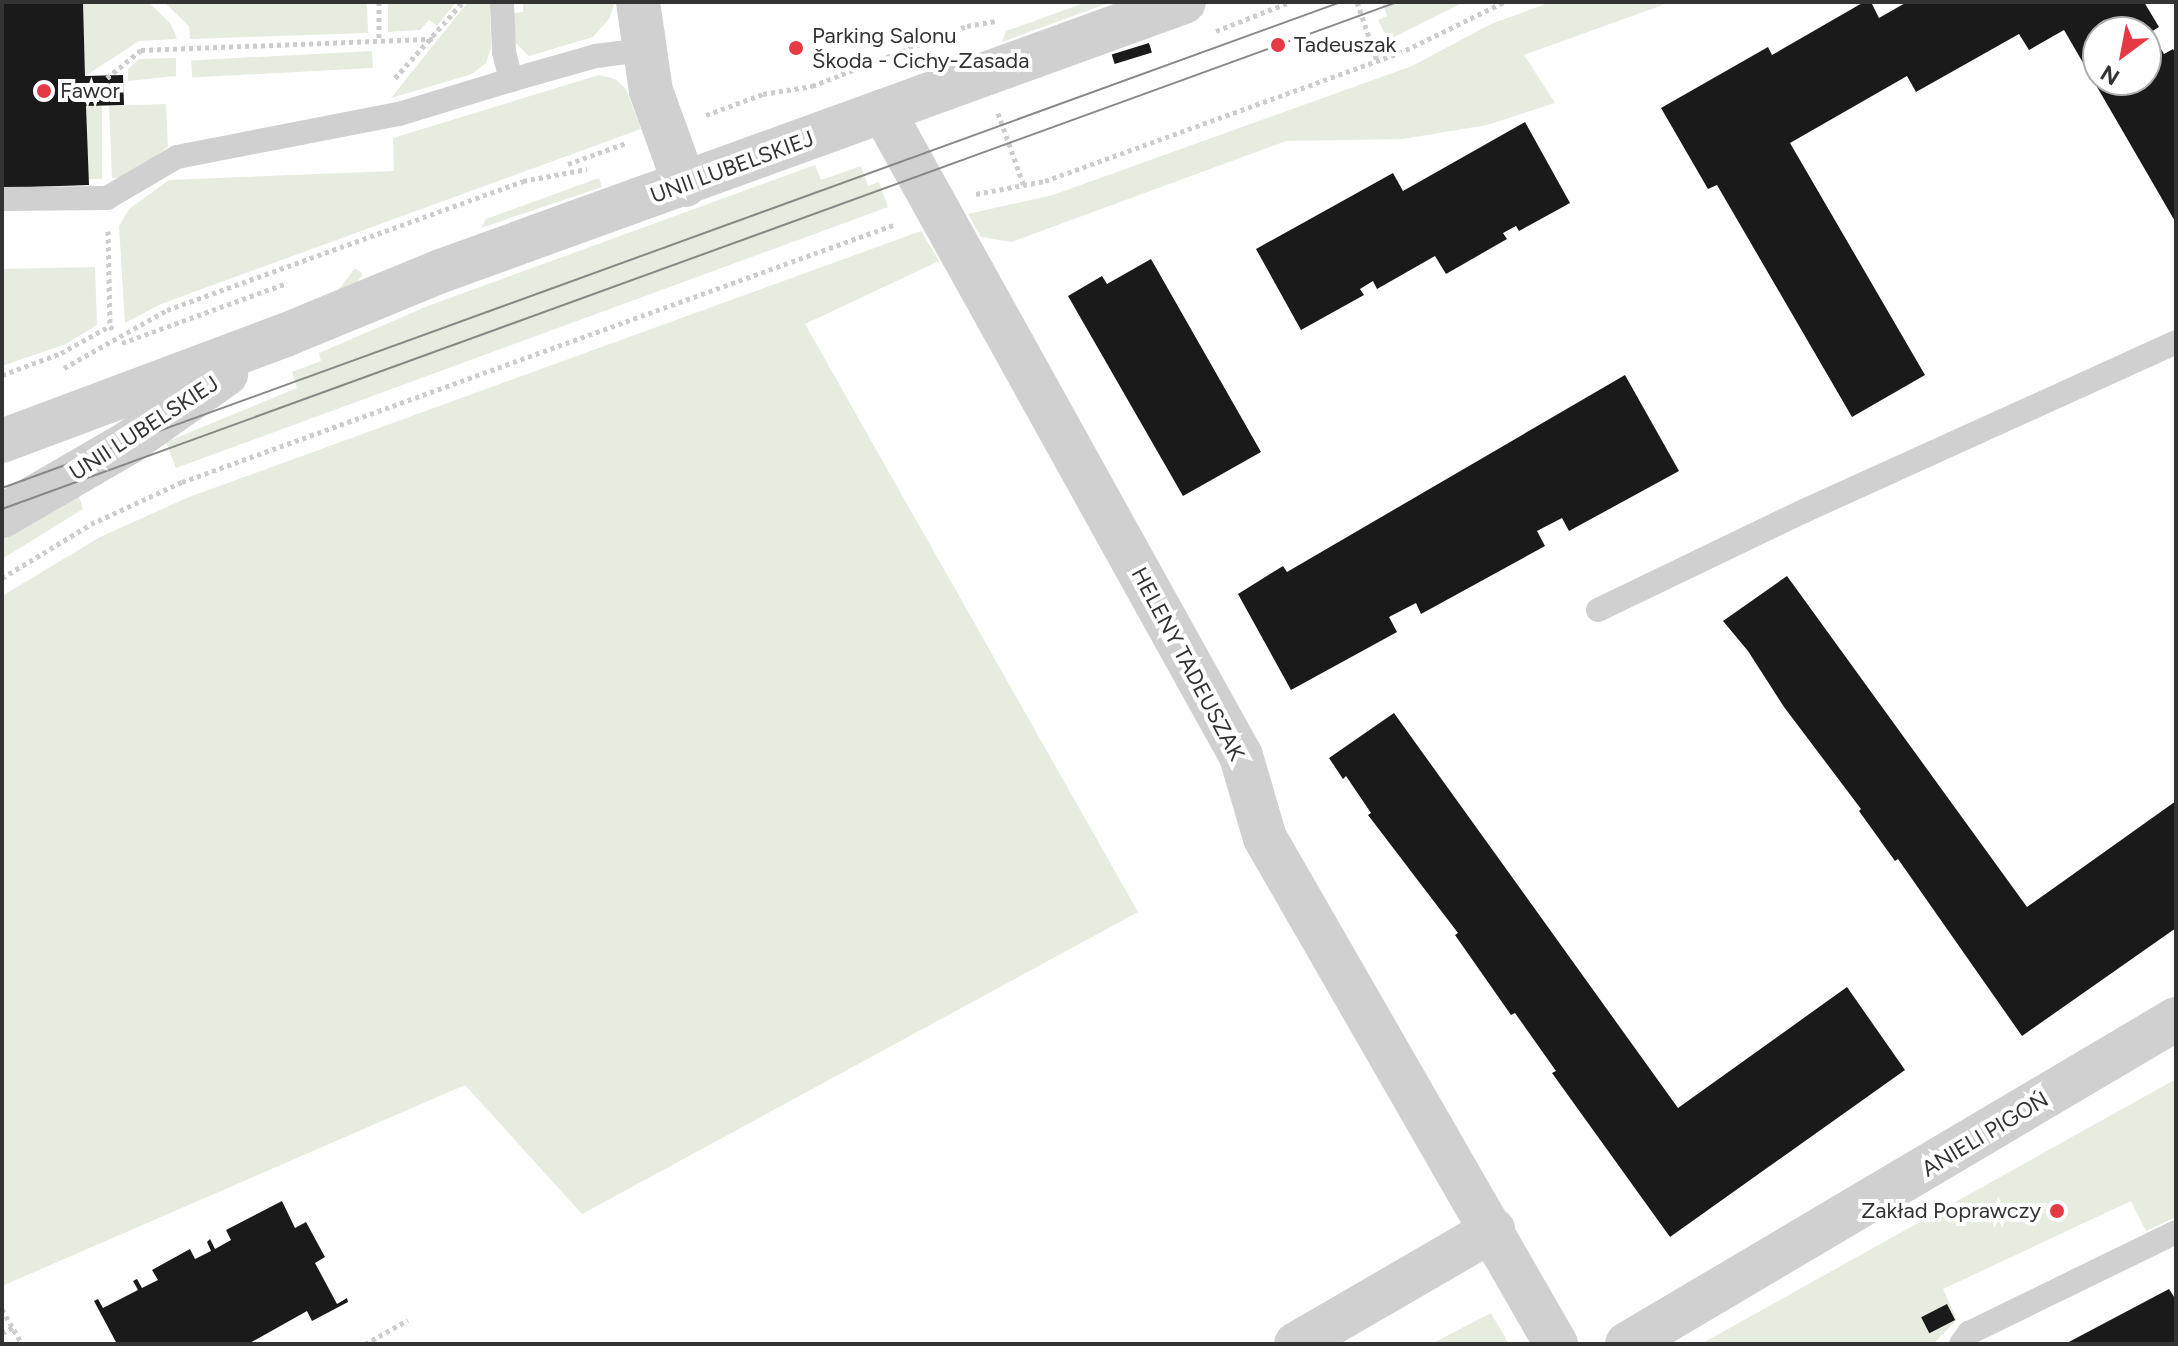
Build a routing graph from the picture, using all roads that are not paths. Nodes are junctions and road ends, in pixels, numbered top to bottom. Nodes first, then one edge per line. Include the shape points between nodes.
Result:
1 (502, 2) edge
2 (638, 2) edge
3 (1184, 2) edge
4 (642, 50) junction
5 (511, 80) junction
6 (883, 111) junction
7 (685, 185) junction
8 (2, 199) edge
9 (283, 336) junction
10 (2176, 342) edge
11 (2, 441) edge
12 (2, 516) edge
13 (1598, 610) dead end
14 (2176, 1019) edge
15 (1493, 1230) junction
16 (2176, 1232) edge
17 (1296, 1344) edge
18 (1556, 1344) edge
19 (1627, 1344) edge
20 (1961, 1344) edge

1 - 5 lane
2 - 4 street
3 - 6 street, UNII LUBELSKIEJ
4 - 5 lane via 596,56
4 - 7 street
5 - 8 lane via 399,114 177,157 107,198
6 - 7 street, UNII LUBELSKIEJ
6 - 15 street, HELENY TADEUSZAK via 1241,756 1265,838
7 - 9 street, UNII LUBELSKIEJ via 441,271
9 - 11 street, UNII LUBELSKIEJ
9 - 12 street, UNII LUBELSKIEJ via 128,443
10 - 13 lane
14 - 19 street, ANIELI PIGOŃ
15 - 17 street
15 - 18 street, HELENY TADEUSZAK
16 - 20 lane via 1969,1333

